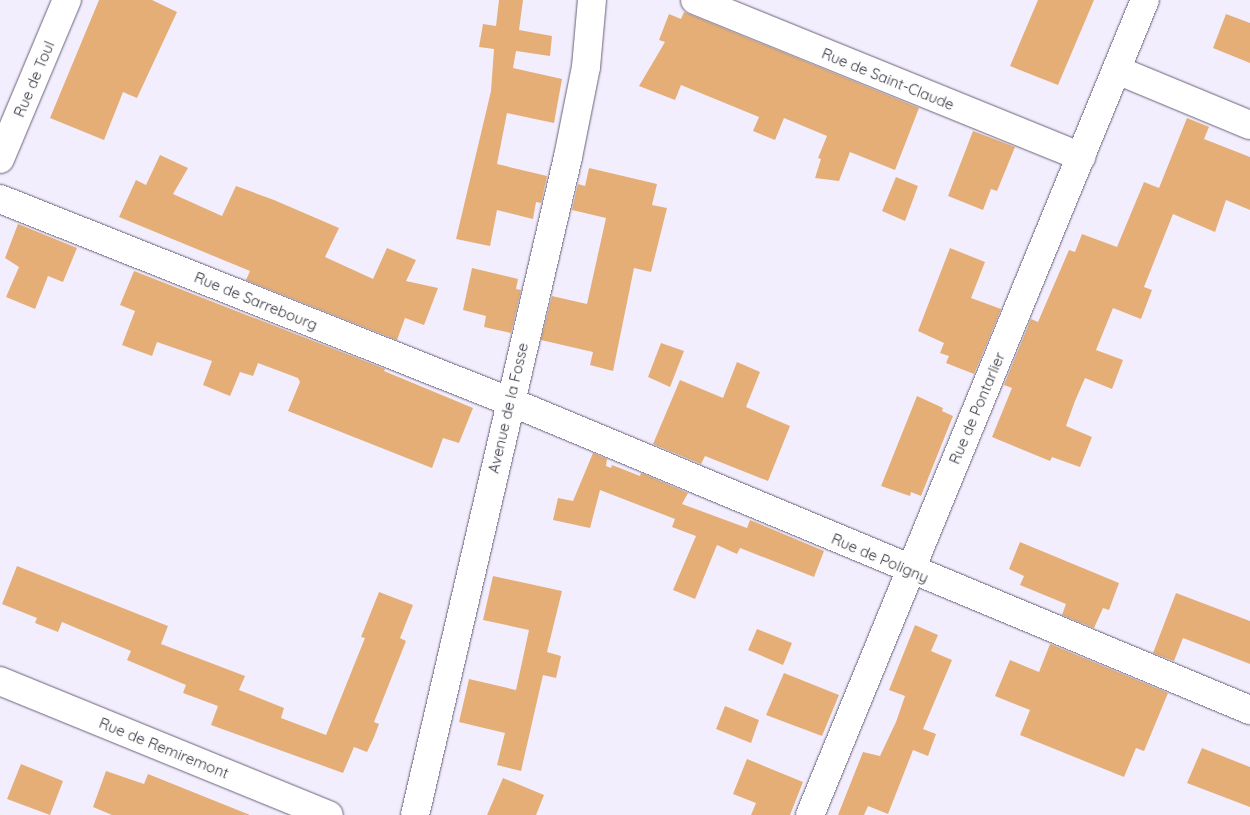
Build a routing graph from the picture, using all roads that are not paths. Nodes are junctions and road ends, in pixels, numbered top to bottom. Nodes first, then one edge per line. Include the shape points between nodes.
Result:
1 (67, 0) edge
2 (592, 0) edge
3 (695, 0) edge
4 (1145, 0) edge
5 (1117, 70) junction
6 (1250, 125) edge
7 (1081, 157) junction
8 (0, 159) edge
9 (0, 199) edge
10 (511, 402) junction
11 (910, 570) junction
12 (0, 681) edge
13 (1250, 710) edge
14 (329, 815) edge
15 (415, 815) edge
16 (810, 815) edge

1 - 8 street, Rue de Toul
2 - 10 street, Avenue de la Fosse via 586,67
3 - 7 street, Rue de Saint-Claude
4 - 5 street, Rue de Pontarlier
5 - 6 street
5 - 7 street, Rue de Pontarlier
7 - 11 street, Rue de Pontarlier
9 - 10 street, Rue de Sarrebourg
10 - 11 street, Rue de Poligny
10 - 15 street, Avenue de la Fosse
11 - 13 street, Rue de Poligny
11 - 16 street, Rue de Pontarlier
12 - 14 street, Rue de Remiremont

